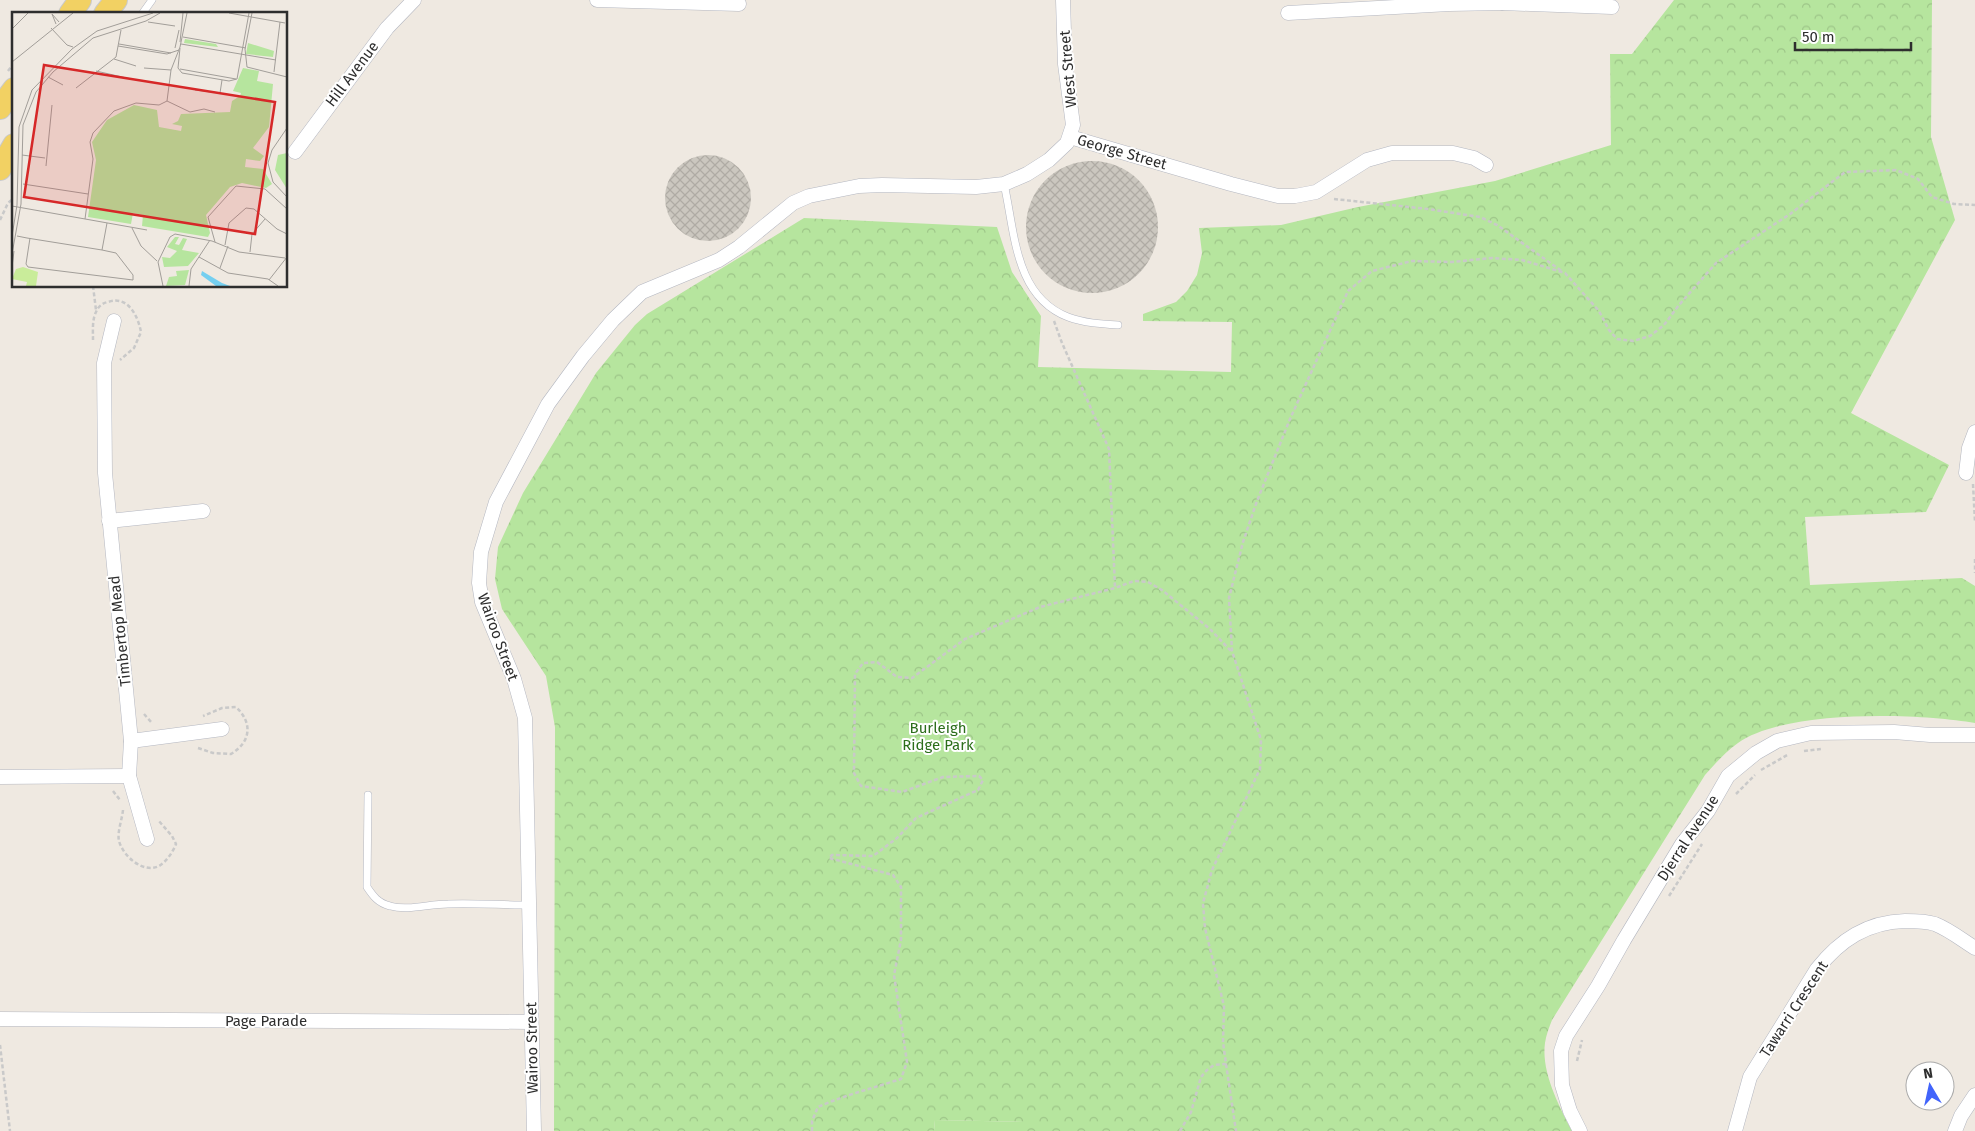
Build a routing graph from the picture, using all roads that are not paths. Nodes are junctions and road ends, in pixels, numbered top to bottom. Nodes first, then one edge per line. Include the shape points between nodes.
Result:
1 (80, 0) edge
2 (116, 0) edge
3 (152, 0) edge
4 (414, 0) edge
5 (597, 0) edge
6 (1063, 0) edge
7 (1502, 2) edge
8 (739, 4) dead end
9 (1612, 7) dead end
10 (71, 12) edge
11 (107, 12) edge
12 (143, 12) edge
13 (1288, 14) dead end
14 (12, 92) edge
15 (0, 108) edge
16 (1070, 137) junction
17 (12, 149) edge
18 (295, 152) dead end
19 (1486, 165) dead end
20 (0, 169) edge
21 (1004, 184) junction
22 (664, 282) joint
23 (114, 321) dead end
24 (1118, 326) dead end
25 (1975, 432) edge
26 (1967, 468) road end
27 (204, 511) dead end
28 (109, 521) junction
29 (222, 729) dead end
30 (1975, 734) edge
31 (131, 741) junction
32 (129, 776) junction
33 (0, 777) edge
34 (368, 795) dead end
35 (147, 839) dead end
36 (529, 906) junction
37 (1975, 948) edge
38 (0, 1019) edge
39 (531, 1022) junction
40 (1975, 1095) edge
41 (534, 1131) edge
42 (1580, 1131) edge
43 (1735, 1131) edge
44 (1955, 1131) edge

1 - 10 main road
2 - 11 main road
3 - 12 lane
4 - 18 street, Hill Avenue via 386,28
5 - 8 street
6 - 16 street, West Street via 1073,126
7 - 9 street
7 - 13 street
14 - 15 main road
16 - 19 street, George Street via 1278,196 1316,192 1367,160 1392,153 1453,153
16 - 21 street, George Street via 1049,160
17 - 20 main road
21 - 22 street, George Street via 976,187 859,186 809,196 793,203 719,260
21 - 24 lane via 1014,241 1031,288 1049,306 1068,316
22 - 36 street, Wairoo Street via 642,292 613,320 548,404 496,502 481,552 478,583 482,602 514,679 525,718
23 - 28 street, Timbertop Mead via 104,363
25 - 26 street
27 - 28 street
28 - 31 street, Timbertop Mead
29 - 31 street
30 - 42 street, Djerral Avenue via 1811,733 1777,741 1728,776 1708,811 1682,844 1566,1036 1561,1051 1562,1084
31 - 32 street, Timbertop Mead
32 - 33 street
32 - 35 street, Timbertop Mead
34 - 36 lane via 367,886 380,903 407,908 449,904
36 - 39 street, Wairoo Street
37 - 43 street, Tawarri Crescent via 1945,929 1923,921 1886,923 1861,930 1850,937 1817,969 1750,1077
38 - 39 street, Page Parade
39 - 41 street, Wairoo Street
40 - 44 street

